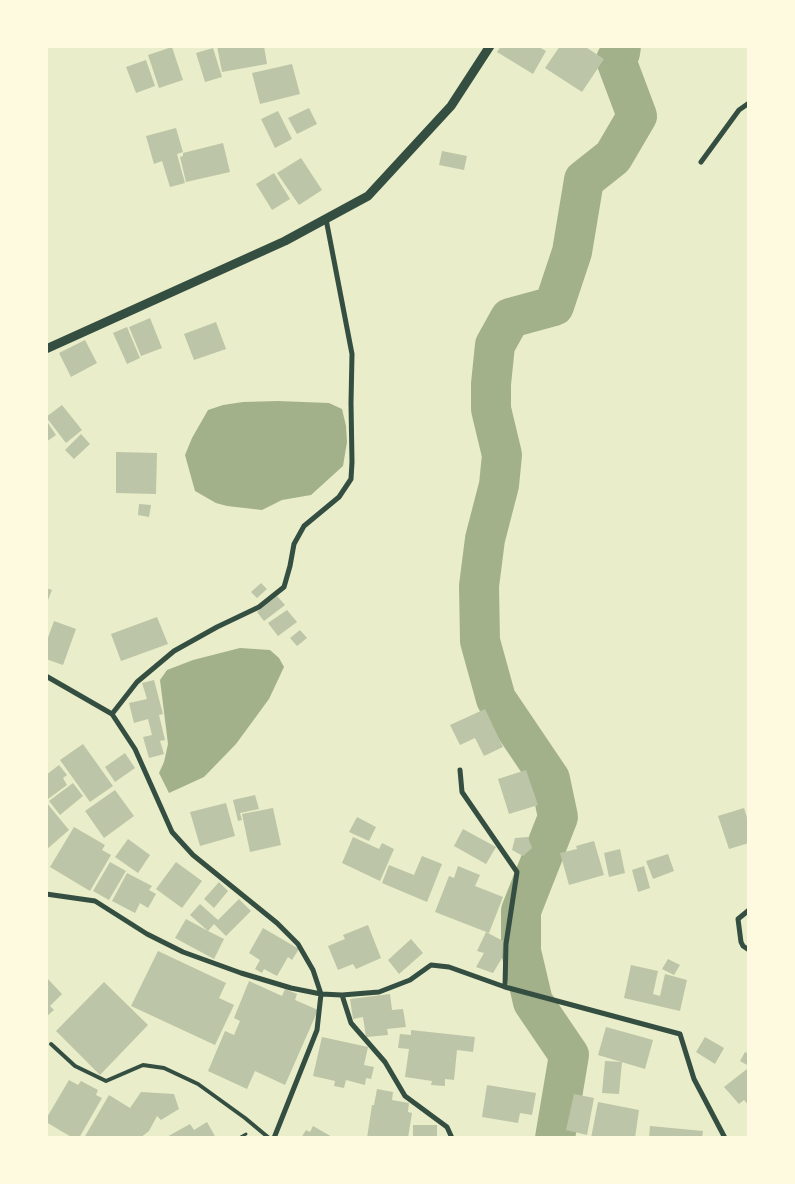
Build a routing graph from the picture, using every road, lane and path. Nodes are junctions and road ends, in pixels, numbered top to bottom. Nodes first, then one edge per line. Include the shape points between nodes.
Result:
1 (490, 46) edge
2 (749, 103) edge
3 (701, 162) dead end
4 (326, 219) junction
5 (46, 349) edge
6 (46, 676) edge
7 (112, 714) junction
8 (460, 770) dead end
9 (46, 894) edge
10 (749, 910) edge
11 (749, 950) edge
12 (505, 987) junction
13 (321, 994) junction
14 (342, 995) junction
15 (51, 1044) dead end
16 (268, 1138) edge
17 (274, 1138) edge
18 (452, 1138) edge
19 (725, 1138) edge

1 - 4 street via 451,106 368,196
2 - 3 street via 739,110
4 - 5 street via 285,241
4 - 7 street via 352,354 350,479 339,497 304,526 294,544 284,588 259,607 174,651 137,682
6 - 7 street
7 - 13 street via 135,749 172,832 193,855 298,944 313,970
8 - 12 street via 462,792 517,872 506,944
9 - 13 street via 95,902 183,952 283,986
10 - 11 street via 738,919 741,942
12 - 14 street via 449,967 431,965 410,980 379,992
12 - 19 street via 680,1034 694,1079
13 - 14 street
13 - 17 street via 317,1030
14 - 18 street via 351,1023 385,1062 405,1096 447,1126
15 - 16 lane via 75,1066 106,1081 143,1065 164,1068 198,1084

